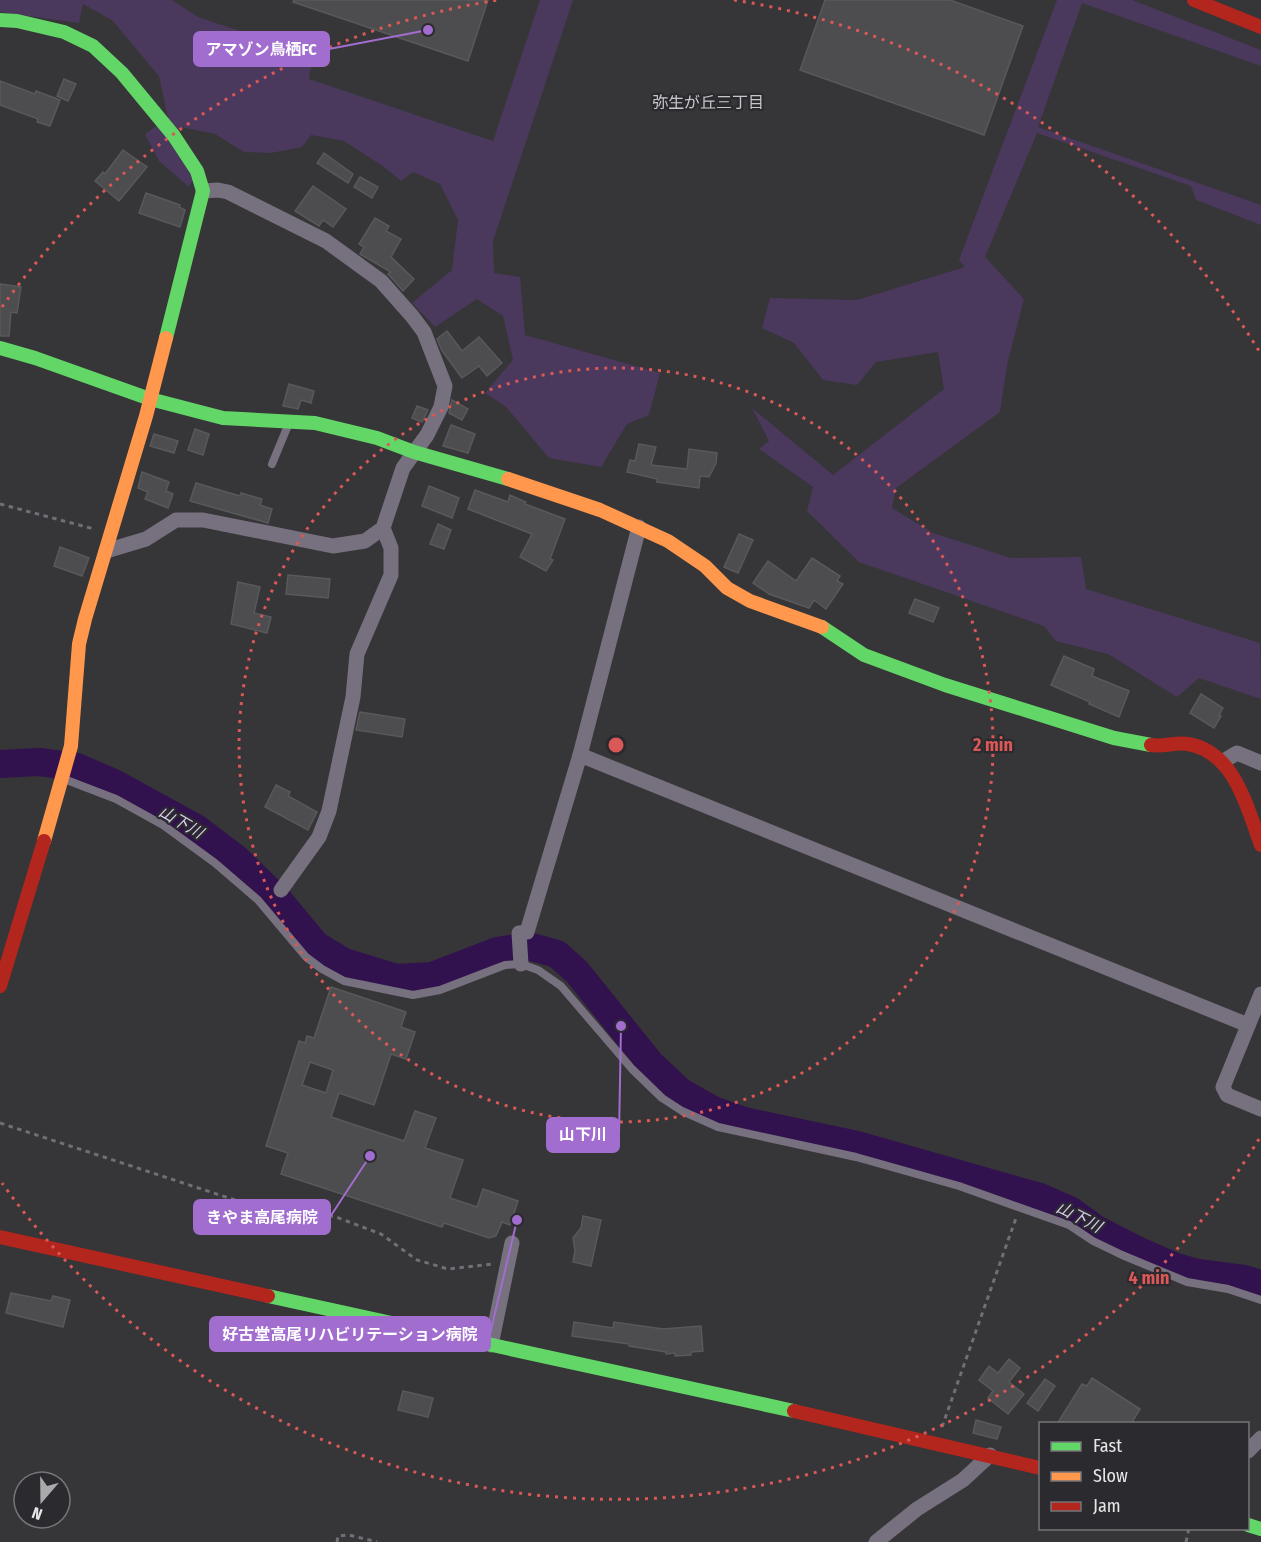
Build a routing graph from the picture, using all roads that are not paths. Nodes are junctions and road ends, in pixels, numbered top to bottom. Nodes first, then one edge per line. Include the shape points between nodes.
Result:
1 (1194, 0) edge
2 (0, 20) edge
3 (1261, 27) edge
4 (203, 191) junction
5 (0, 348) edge
6 (150, 399) junction
7 (290, 422) junction
8 (414, 452) junction
9 (272, 464) dead end
10 (639, 527) junction
11 (383, 528) junction
12 (106, 551) junction
13 (580, 755) junction
14 (1222, 762) junction
15 (1261, 763) edge
16 (63, 779) junction
17 (1261, 845) edge
18 (281, 890) dead end
19 (521, 962) junction
20 (0, 986) edge
21 (1261, 994) edge
22 (1248, 1025) junction
23 (1261, 1109) edge
24 (0, 1237) edge
25 (512, 1244) dead end
26 (1261, 1300) edge
27 (491, 1345) junction
28 (1261, 1438) edge
29 (1249, 1450) edge
30 (990, 1455) junction
31 (1039, 1467) edge
32 (876, 1542) edge

1 - 3 street
2 - 4 street via 64,32 93,46 174,136 197,171
4 - 6 street
4 - 8 street via 228,192 326,241 381,281 412,316 424,332 445,386 441,407
5 - 6 street
6 - 7 street via 223,418
6 - 12 street
7 - 8 street via 315,423
7 - 9 lane
8 - 10 street via 560,496
8 - 11 street via 403,468
10 - 13 street
10 - 14 street via 669,541 705,566 727,588 750,601 818,625 864,655 1114,738 1156,746 1188,744
11 - 12 street via 365,541 333,546 203,520 176,520 146,539
11 - 18 street via 391,548 391,575 357,654 353,697 329,811 319,837
12 - 16 street via 79,644 71,746
13 - 19 street via 527,932 519,933
13 - 22 street
14 - 15 street via 1237,753
14 - 17 street via 1237,782
16 - 19 lane via 116,800 163,825 258,900 306,957 344,981 413,994 441,990
16 - 20 street
19 - 26 lane via 561,986 632,1069 682,1111 718,1127 856,1157 960,1186 1069,1225 1122,1255 1187,1281
21 - 22 street
22 - 23 street via 1223,1087 1227,1095
24 - 27 street
25 - 27 street
27 - 30 street
28 - 29 street
30 - 31 street
30 - 32 street via 963,1480 917,1509

